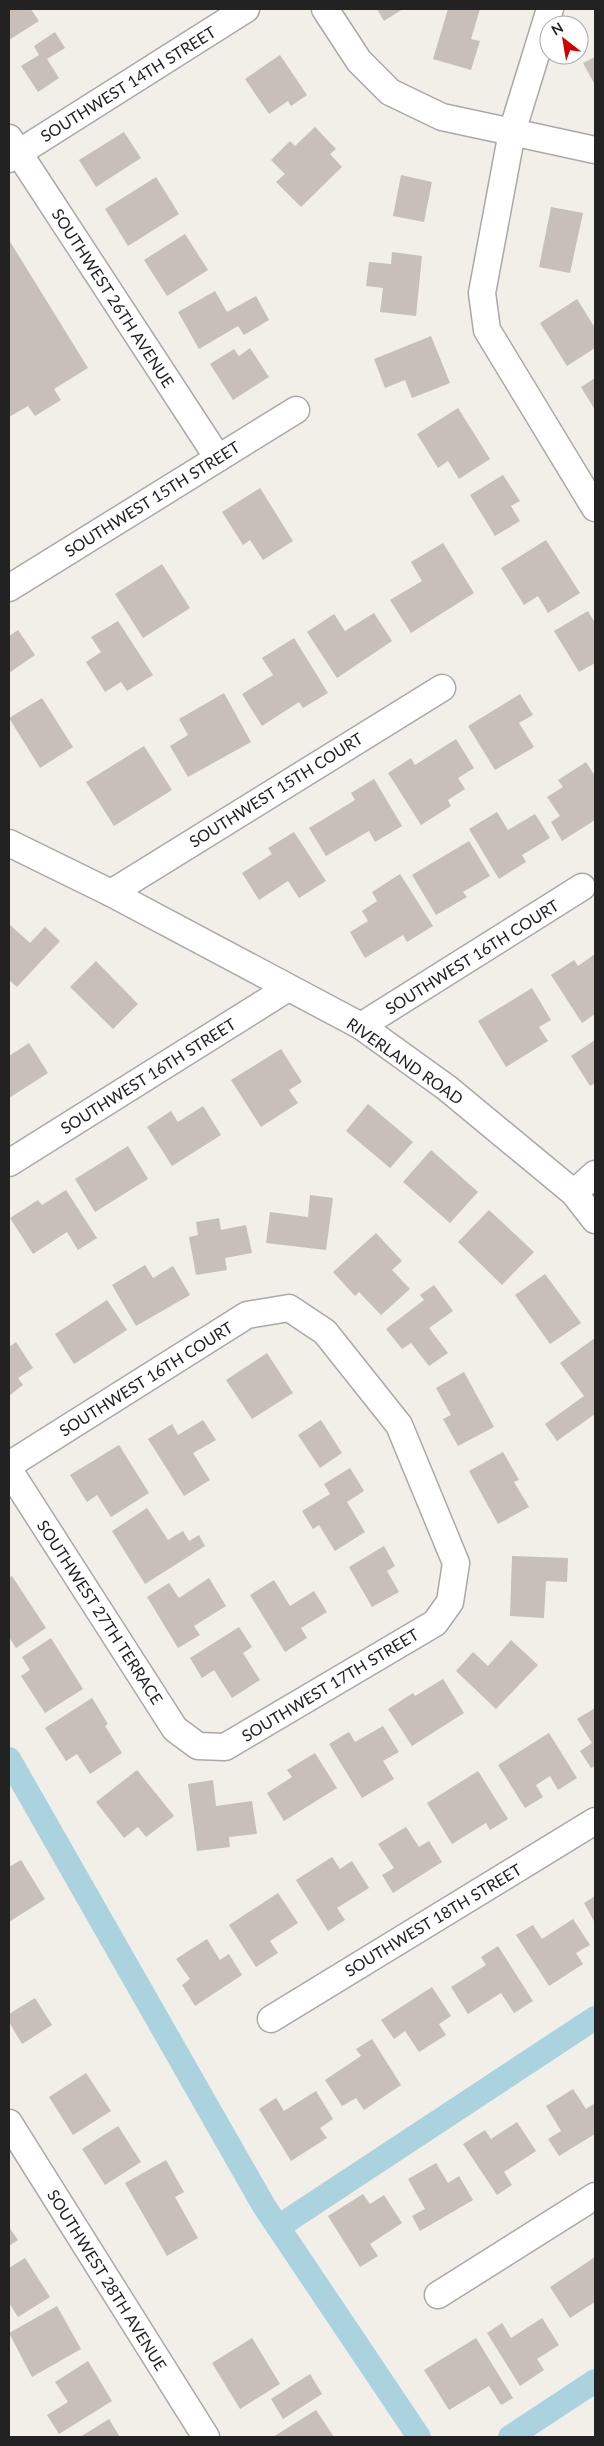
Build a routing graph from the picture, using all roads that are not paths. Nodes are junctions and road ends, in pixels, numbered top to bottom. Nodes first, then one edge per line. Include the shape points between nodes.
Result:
1 (246, 9) edge
2 (325, 9) edge
3 (550, 9) edge
4 (512, 132) junction
5 (12, 150) edge
6 (595, 150) edge
7 (296, 410) dead end
8 (218, 458) junction
9 (595, 508) edge
10 (9, 588) edge
11 (442, 688) dead end
12 (12, 848) edge
13 (582, 887) dead end
14 (111, 893) junction
15 (288, 988) junction
16 (361, 1026) junction
17 (9, 1163) edge
18 (595, 1174) edge
19 (574, 1193) junction
20 (595, 1220) edge
21 (9, 1465) edge
22 (9, 1470) edge
23 (450, 1602) joint
24 (198, 1746) joint
25 (595, 1821) edge
26 (271, 2019) dead end
27 (9, 2123) edge
28 (595, 2196) edge
29 (438, 2295) dead end
30 (206, 2437) edge

1 - 5 street, SOUTHWEST 14TH STREET
2 - 4 street via 359,61 390,92 442,118
3 - 4 street
4 - 6 street
4 - 9 street via 482,293 487,330
5 - 8 street, SOUTHWEST 26TH AVENUE
7 - 8 street, SOUTHWEST 15TH STREET
8 - 10 street, SOUTHWEST 15TH STREET
11 - 14 street, SOUTHWEST 15TH COURT
12 - 14 street, RIVERLAND ROAD
13 - 16 street, SOUTHWEST 16TH COURT
14 - 15 street, RIVERLAND ROAD
15 - 16 street, RIVERLAND ROAD
15 - 17 street, SOUTHWEST 16TH STREET
16 - 19 street, RIVERLAND ROAD via 447,1088
18 - 19 street
19 - 20 street, RIVERLAND ROAD
21 - 23 street, SOUTHWEST 16TH COURT via 247,1315 289,1308 324,1332 399,1425 456,1563
22 - 24 street, SOUTHWEST 27TH TERRACE via 175,1729
23 - 24 street, SOUTHWEST 17TH STREET via 434,1623 226,1747
25 - 26 street, SOUTHWEST 18TH STREET
27 - 30 street, SOUTHWEST 28TH AVENUE
28 - 29 street

